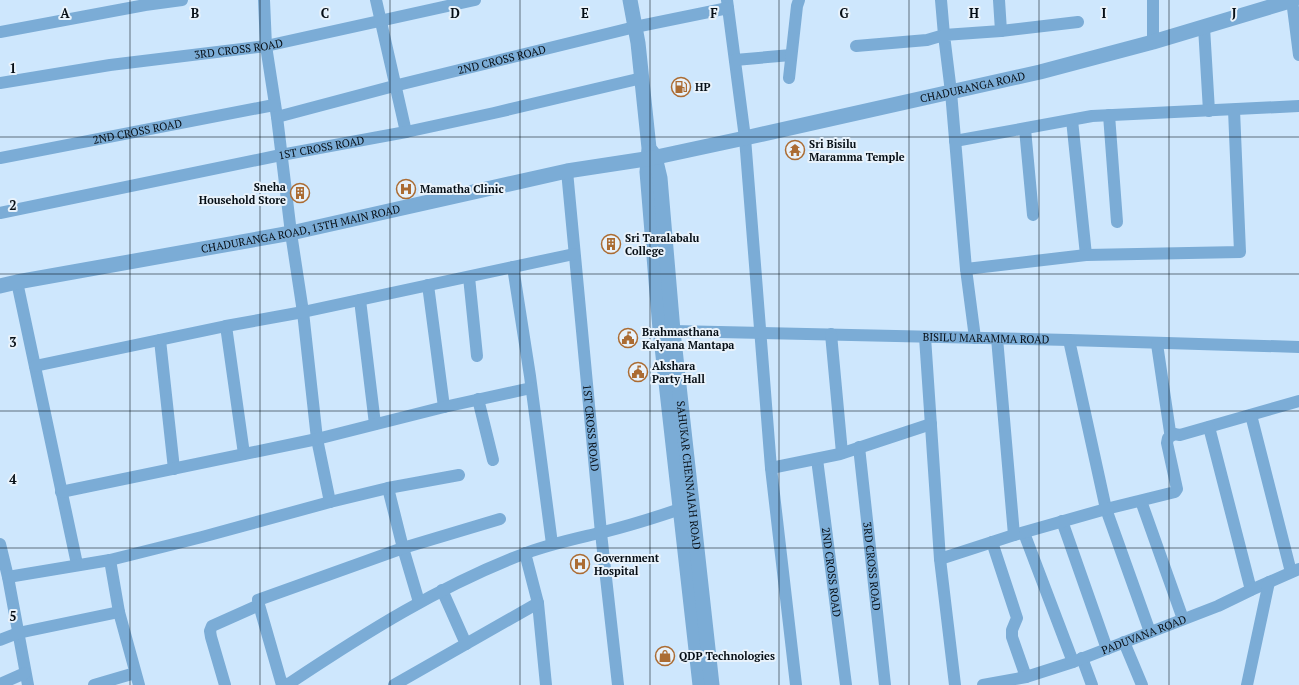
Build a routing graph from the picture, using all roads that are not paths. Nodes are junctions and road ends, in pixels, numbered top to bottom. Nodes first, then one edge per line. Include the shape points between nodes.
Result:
1 (182, 0) edge
2 (264, 0) edge
3 (376, 0) edge
4 (475, 0) edge
5 (630, 0) edge
6 (799, 0) edge
7 (942, 0) edge
8 (999, 0) edge
9 (1153, 0) edge
10 (1293, 0) edge
11 (727, 4) edge
12 (381, 20) junction
13 (1078, 22) dead end
14 (635, 26) junction
15 (1204, 27) junction
16 (1001, 30) junction
17 (0, 32) edge
18 (944, 35) junction
19 (1153, 42) junction
20 (266, 46) junction
21 (856, 46) dead end
22 (791, 55) junction
23 (1299, 55) edge
24 (735, 60) junction
25 (642, 78) junction
26 (789, 78) dead end
27 (0, 83) edge
28 (394, 86) junction
29 (951, 92) junction
30 (1299, 106) edge
31 (1234, 110) junction
32 (276, 111) junction
33 (1209, 111) junction
34 (1109, 115) junction
35 (1072, 120) junction
36 (1025, 128) junction
37 (406, 132) junction
38 (746, 138) junction
39 (955, 141) junction
40 (651, 154) junction
41 (281, 155) junction
42 (0, 158) edge
43 (566, 171) junction
44 (0, 213) edge
45 (1033, 216) dead end
46 (1117, 222) dead end
47 (291, 233) junction
48 (574, 254) junction
49 (1086, 255) junction
50 (513, 267) junction
51 (966, 268) junction
52 (469, 277) junction
53 (17, 282) junction
54 (428, 285) junction
55 (0, 286) edge
56 (360, 300) junction
57 (303, 312) junction
58 (226, 326) junction
59 (673, 331) junction
60 (761, 332) junction
61 (831, 334) junction
62 (926, 337) junction
63 (975, 338) junction
64 (997, 338) junction
65 (160, 340) junction
66 (1069, 340) junction
67 (1157, 344) junction
68 (1299, 347) edge
69 (477, 356) dead end
70 (35, 366) junction
71 (531, 388) junction
72 (478, 399) junction
73 (1299, 401) edge
74 (444, 407) junction
75 (1251, 415) junction
76 (375, 424) junction
77 (931, 424) junction
78 (1210, 427) junction
79 (1174, 434) junction
80 (317, 439) junction
81 (859, 447) junction
82 (842, 453) junction
83 (244, 454) junction
84 (817, 459) junction
85 (493, 460) dead end
86 (771, 468) junction
87 (174, 469) junction
88 (459, 475) dead end
89 (388, 488) junction
90 (61, 492) junction
91 (1141, 501) junction
92 (330, 502) junction
93 (686, 507) junction
94 (1106, 509) junction
95 (500, 519) dead end
96 (1062, 521) junction
97 (601, 533) junction
98 (1019, 534) junction
99 (992, 542) junction
100 (552, 544) junction
101 (0, 548) edge
102 (403, 548) junction
103 (525, 554) junction
104 (940, 559) junction
105 (110, 560) junction
106 (77, 564) junction
107 (1295, 571) edge
108 (8, 578) junction
109 (1269, 582) junction
110 (442, 590) junction
111 (1251, 590) junction
112 (5, 592) edge
113 (419, 602) junction
114 (538, 603) junction
115 (259, 605) junction
116 (119, 612) junction
117 (1183, 619) junction
118 (1150, 632) junction
119 (18, 633) junction
120 (0, 640) edge
121 (1124, 642) junction
122 (466, 644) junction
123 (1107, 649) junction
124 (1078, 660) junction
125 (135, 673) junction
126 (1026, 677) junction
127 (27, 679) edge
128 (1040, 680) edge
129 (0, 684) edge
130 (998, 684) edge
131 (94, 685) edge
132 (139, 685) edge
133 (225, 685) edge
134 (287, 685) edge
135 (394, 685) edge
136 (544, 685) edge
137 (618, 685) edge
138 (700, 685) edge
139 (712, 685) edge
140 (796, 685) edge
141 (846, 685) edge
142 (885, 685) edge
143 (955, 685) edge
144 (983, 685) edge
145 (1092, 685) edge
146 (1142, 685) edge
147 (1247, 685) edge

1 - 17 street
2 - 20 street
3 - 12 street
4 - 12 street, 3RD CROSS ROAD
5 - 14 street, SAHUKAR CHENNAIAH ROAD
6 - 22 street via 796,6
7 - 18 street
8 - 16 street
9 - 19 street
10 - 15 street, CHADURANGA ROAD
10 - 23 street
11 - 14 street, 2ND CROSS ROAD
11 - 24 street
12 - 20 street, 3RD CROSS ROAD
12 - 28 street
13 - 16 street
14 - 25 street, SAHUKAR CHENNAIAH ROAD
14 - 28 street, 2ND CROSS ROAD
15 - 19 street, CHADURANGA ROAD
15 - 33 street
16 - 18 street
18 - 21 street via 927,40
18 - 29 street
19 - 29 street, CHADURANGA ROAD
20 - 27 street, 3RD CROSS ROAD via 110,65
20 - 32 street
22 - 24 street
22 - 26 street
24 - 38 street
25 - 37 street, 1ST CROSS ROAD
25 - 40 street, SAHUKAR CHENNAIAH ROAD
28 - 32 street, 2ND CROSS ROAD
28 - 37 street
29 - 38 street, CHADURANGA ROAD
29 - 39 street
30 - 31 street
31 - 33 street
31 - 49 street via 1240,252
32 - 41 street
32 - 42 street, 2ND CROSS ROAD
33 - 34 street
34 - 35 street
34 - 46 street
35 - 36 street
35 - 49 street
36 - 39 street
36 - 45 street
37 - 41 street, 1ST CROSS ROAD
38 - 40 street, CHADURANGA ROAD
38 - 60 street
39 - 51 street
40 - 43 street, CHADURANGA ROAD, 13TH MAIN ROAD
40 - 59 street, SAHUKAR CHENNAIAH ROAD via 660,178
40 - 93 street, SAHUKAR CHENNAIAH ROAD via 648,172 660,329
41 - 44 street, 1ST CROSS ROAD
41 - 47 street
43 - 47 street, CHADURANGA ROAD, 13TH MAIN ROAD
43 - 48 street, 1ST CROSS ROAD
47 - 53 street, CHADURANGA ROAD, 13TH MAIN ROAD
47 - 57 street
48 - 50 street
48 - 97 street, 1ST CROSS ROAD
49 - 51 street
50 - 52 street
50 - 71 street
51 - 63 street
52 - 54 street
52 - 69 street
53 - 55 street, CHADURANGA ROAD, 13TH MAIN ROAD
53 - 70 street
54 - 56 street
54 - 74 street
56 - 57 street
56 - 76 street
57 - 58 street
57 - 80 street
58 - 65 street
58 - 83 street
59 - 60 street, BISILU MARAMMA ROAD
59 - 93 street, SAHUKAR CHENNAIAH ROAD
60 - 61 street, BISILU MARAMMA ROAD
60 - 86 street
61 - 62 street, BISILU MARAMMA ROAD
61 - 82 street
62 - 63 street, BISILU MARAMMA ROAD
62 - 77 street
63 - 64 street, BISILU MARAMMA ROAD
64 - 66 street, BISILU MARAMMA ROAD
64 - 98 street
65 - 70 street
65 - 87 street
66 - 67 street, BISILU MARAMMA ROAD
66 - 94 street
67 - 68 street, BISILU MARAMMA ROAD
67 - 79 street via 1170,432
70 - 90 street
71 - 72 street
71 - 100 street
72 - 74 street
72 - 85 street
73 - 75 street
74 - 76 street
75 - 78 street
75 - 107 street
76 - 80 street
77 - 81 street
77 - 104 street
78 - 79 street via 1180,435
78 - 111 street
79 - 91 street via 1168,438 1167,443 1177,489 1172,494
80 - 83 street
80 - 92 street
81 - 82 street
81 - 142 street, 3RD CROSS ROAD
82 - 84 street
83 - 87 street
84 - 86 street
84 - 141 street, 2ND CROSS ROAD
86 - 140 street
87 - 90 street
88 - 89 street
89 - 92 street
89 - 102 street
90 - 106 street
91 - 94 street
91 - 117 street
92 - 105 street
93 - 97 street
93 - 138 street, SAHUKAR CHENNAIAH ROAD
93 - 139 street, SAHUKAR CHENNAIAH ROAD
94 - 96 street
94 - 118 street
95 - 102 street
96 - 98 street
96 - 123 street
97 - 100 street
97 - 137 street, 1ST CROSS ROAD
98 - 99 street
98 - 124 street
99 - 104 street
99 - 126 street via 1017,618 1012,637
100 - 103 street
101 - 108 street
102 - 113 street
102 - 115 street via 258,600
103 - 110 street
103 - 114 street
104 - 143 street
105 - 106 street
105 - 116 street
106 - 108 street
107 - 109 street, PADUVANA ROAD
108 - 112 street
109 - 111 street, PADUVANA ROAD
109 - 147 street
110 - 113 street
110 - 122 street
111 - 117 street, PADUVANA ROAD
112 - 119 street
113 - 134 street
114 - 122 street
114 - 136 street
115 - 133 street via 212,626 211,637
115 - 134 street
116 - 119 street
116 - 125 street
117 - 118 street, PADUVANA ROAD
118 - 121 street, PADUVANA ROAD
119 - 120 street
119 - 127 street
121 - 123 street, PADUVANA ROAD
121 - 146 street
122 - 135 street
123 - 124 street, PADUVANA ROAD
124 - 128 street, PADUVANA ROAD
124 - 145 street
125 - 131 street
125 - 132 street
126 - 128 street, PADUVANA ROAD
126 - 130 street, PADUVANA ROAD
127 - 129 street
130 - 144 street, PADUVANA ROAD

